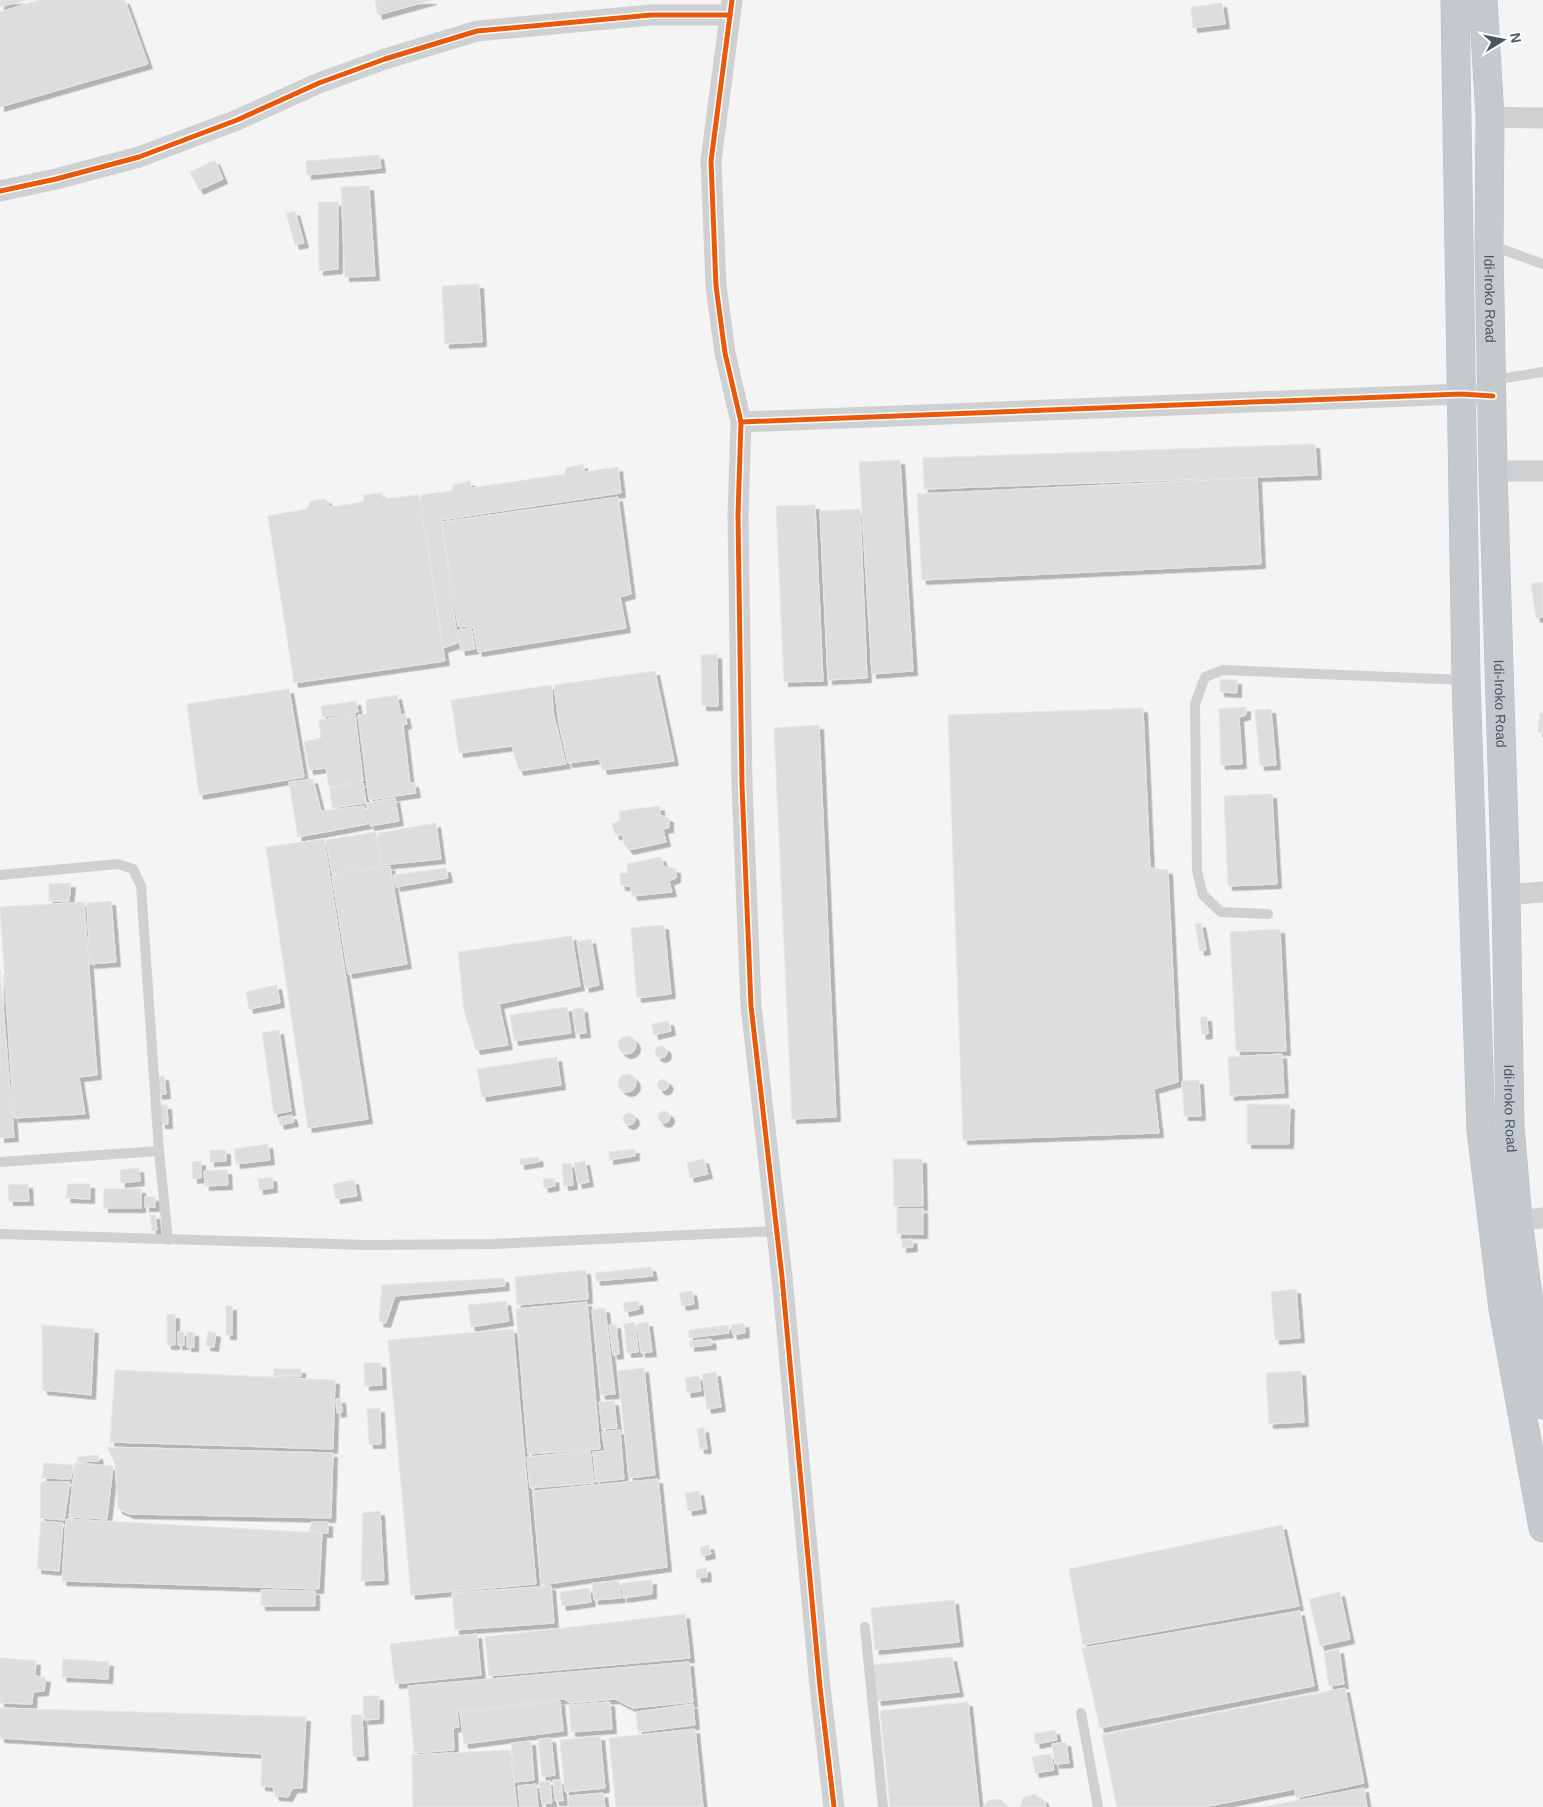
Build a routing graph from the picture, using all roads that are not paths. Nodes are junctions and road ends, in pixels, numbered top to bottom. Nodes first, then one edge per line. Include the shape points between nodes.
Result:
1 (1455, 0) edge
2 (1483, 0) edge
3 (731, 7) edge
4 (1490, 117) junction
5 (1543, 118) edge
6 (0, 191) edge
7 (1489, 245) junction
8 (1543, 264) edge
9 (1543, 372) edge
10 (1492, 388) junction
11 (1461, 394) junction
12 (741, 422) junction
13 (1493, 471) junction
14 (1543, 471) edge
15 (1466, 680) junction
16 (0, 875) edge
17 (1543, 892) edge
18 (1506, 895) junction
19 (1268, 914) dead end
20 (159, 1151) junction
21 (0, 1162) edge
22 (1530, 1220) edge
23 (777, 1231) junction
24 (0, 1234) edge
25 (168, 1240) junction
26 (1543, 1405) edge
27 (1543, 1528) edge
28 (865, 1627) dead end
29 (1081, 1713) dead end
30 (834, 1807) edge
31 (883, 1807) edge
32 (1098, 1807) edge

1 - 11 highway
2 - 4 highway, Idi-Iroko Road
3 - 6 street via 477,31 319,83 237,120 139,157
3 - 12 street via 711,161 716,286
4 - 5 street
4 - 7 highway, Idi-Iroko Road
7 - 8 lane
7 - 10 highway, Idi-Iroko Road
9 - 10 lane
10 - 11 street
10 - 13 highway, Idi-Iroko Road
11 - 12 street
11 - 15 highway
12 - 23 street via 738,515 747,920 751,1006
13 - 14 street
13 - 18 highway, Idi-Iroko Road
15 - 19 lane via 1224,670 1205,677 1195,704 1197,871 1203,896 1221,912
15 - 27 highway via 1481,1130 1503,1309
16 - 20 lane via 118,864 133,869 141,886
17 - 18 street
18 - 22 highway, Idi-Iroko Road via 1510,1126
20 - 21 lane
20 - 25 lane
22 - 26 highway, Idi-Iroko Road
23 - 25 lane via 493,1244 367,1245
23 - 30 street
24 - 25 lane
28 - 31 lane
29 - 32 lane

